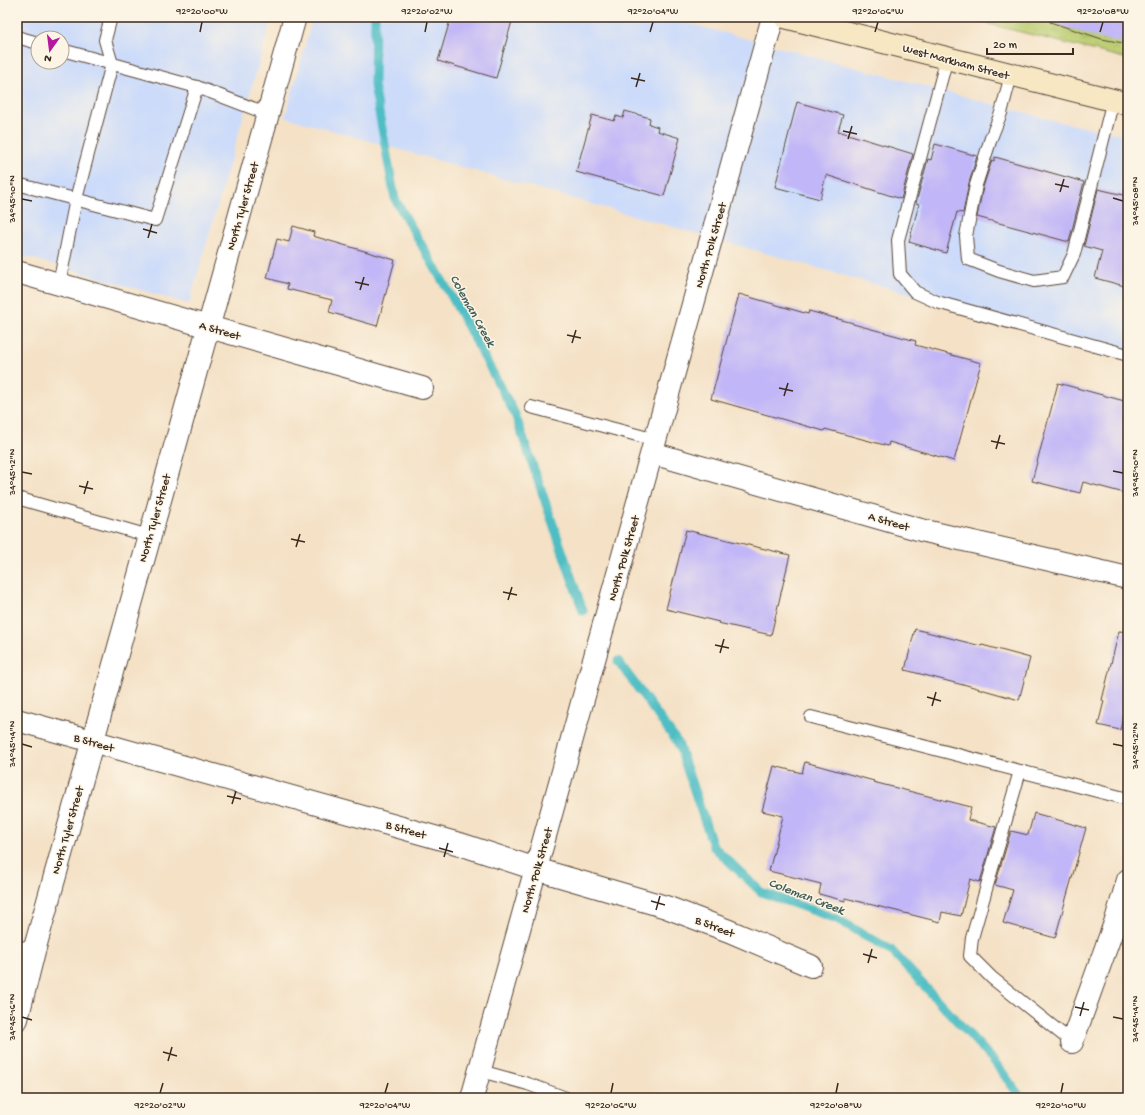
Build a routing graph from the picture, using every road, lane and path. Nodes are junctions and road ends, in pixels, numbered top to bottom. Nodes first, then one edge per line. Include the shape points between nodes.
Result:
1 (111, 17) edge
2 (295, 17) edge
3 (773, 17) edge
4 (784, 17) edge
5 (17, 37) edge
6 (30, 41) edge
7 (70, 52) edge
8 (947, 58) junction
9 (112, 64) junction
10 (1011, 76) junction
11 (197, 87) junction
12 (1120, 102) edge
13 (268, 114) junction
14 (17, 184) edge
15 (76, 199) junction
16 (17, 272) edge
17 (59, 284) junction
18 (208, 327) junction
19 (1128, 355) edge
20 (422, 388) dead end
21 (531, 407) dead end
22 (654, 447) junction
23 (17, 498) edge
24 (149, 536) junction
25 (1128, 578) edge
26 (811, 717) dead end
27 (17, 720) edge
28 (92, 741) junction
29 (1020, 771) junction
30 (1128, 799) edge
31 (536, 869) junction
32 (1128, 880) edge
33 (1122, 919) edge
34 (25, 948) edge
35 (811, 966) dead end
36 (17, 1019) edge
37 (1072, 1042) joint
38 (480, 1069) junction
39 (472, 1098) edge
40 (566, 1098) edge

1 - 9 lane via 105,40
2 - 13 street, North Tyler Street
3 - 22 street, North Polk Street
4 - 8 main road, West Markham Street
5 - 6 lane
7 - 9 lane
8 - 10 main road, West Markham Street
8 - 19 lane via 898,240 900,274 915,292 937,302
9 - 11 lane
9 - 15 lane
10 - 12 main road, West Markham Street
10 - 12 lane via 976,185 966,236 968,259 1034,281 1063,277 1074,254
11 - 13 lane
11 - 15 lane via 155,220
13 - 18 street, North Tyler Street
14 - 15 lane
15 - 17 lane
16 - 17 street, A Street
17 - 18 street, A Street
18 - 20 street, A Street
18 - 24 street, North Tyler Street
21 - 22 lane
22 - 25 street, A Street via 921,530
22 - 31 street, North Polk Street
23 - 24 lane
24 - 28 street, North Tyler Street
26 - 29 lane
27 - 28 street, B Street
28 - 31 street, B Street via 463,845
28 - 34 street, North Tyler Street
29 - 30 lane
29 - 37 lane via 972,938 970,956 992,978
31 - 35 street, B Street via 666,908 729,931
31 - 38 street, North Polk Street
32 - 33 street
33 - 37 street
34 - 36 street, North Tyler Street
38 - 39 street, North Polk Street
38 - 40 lane

